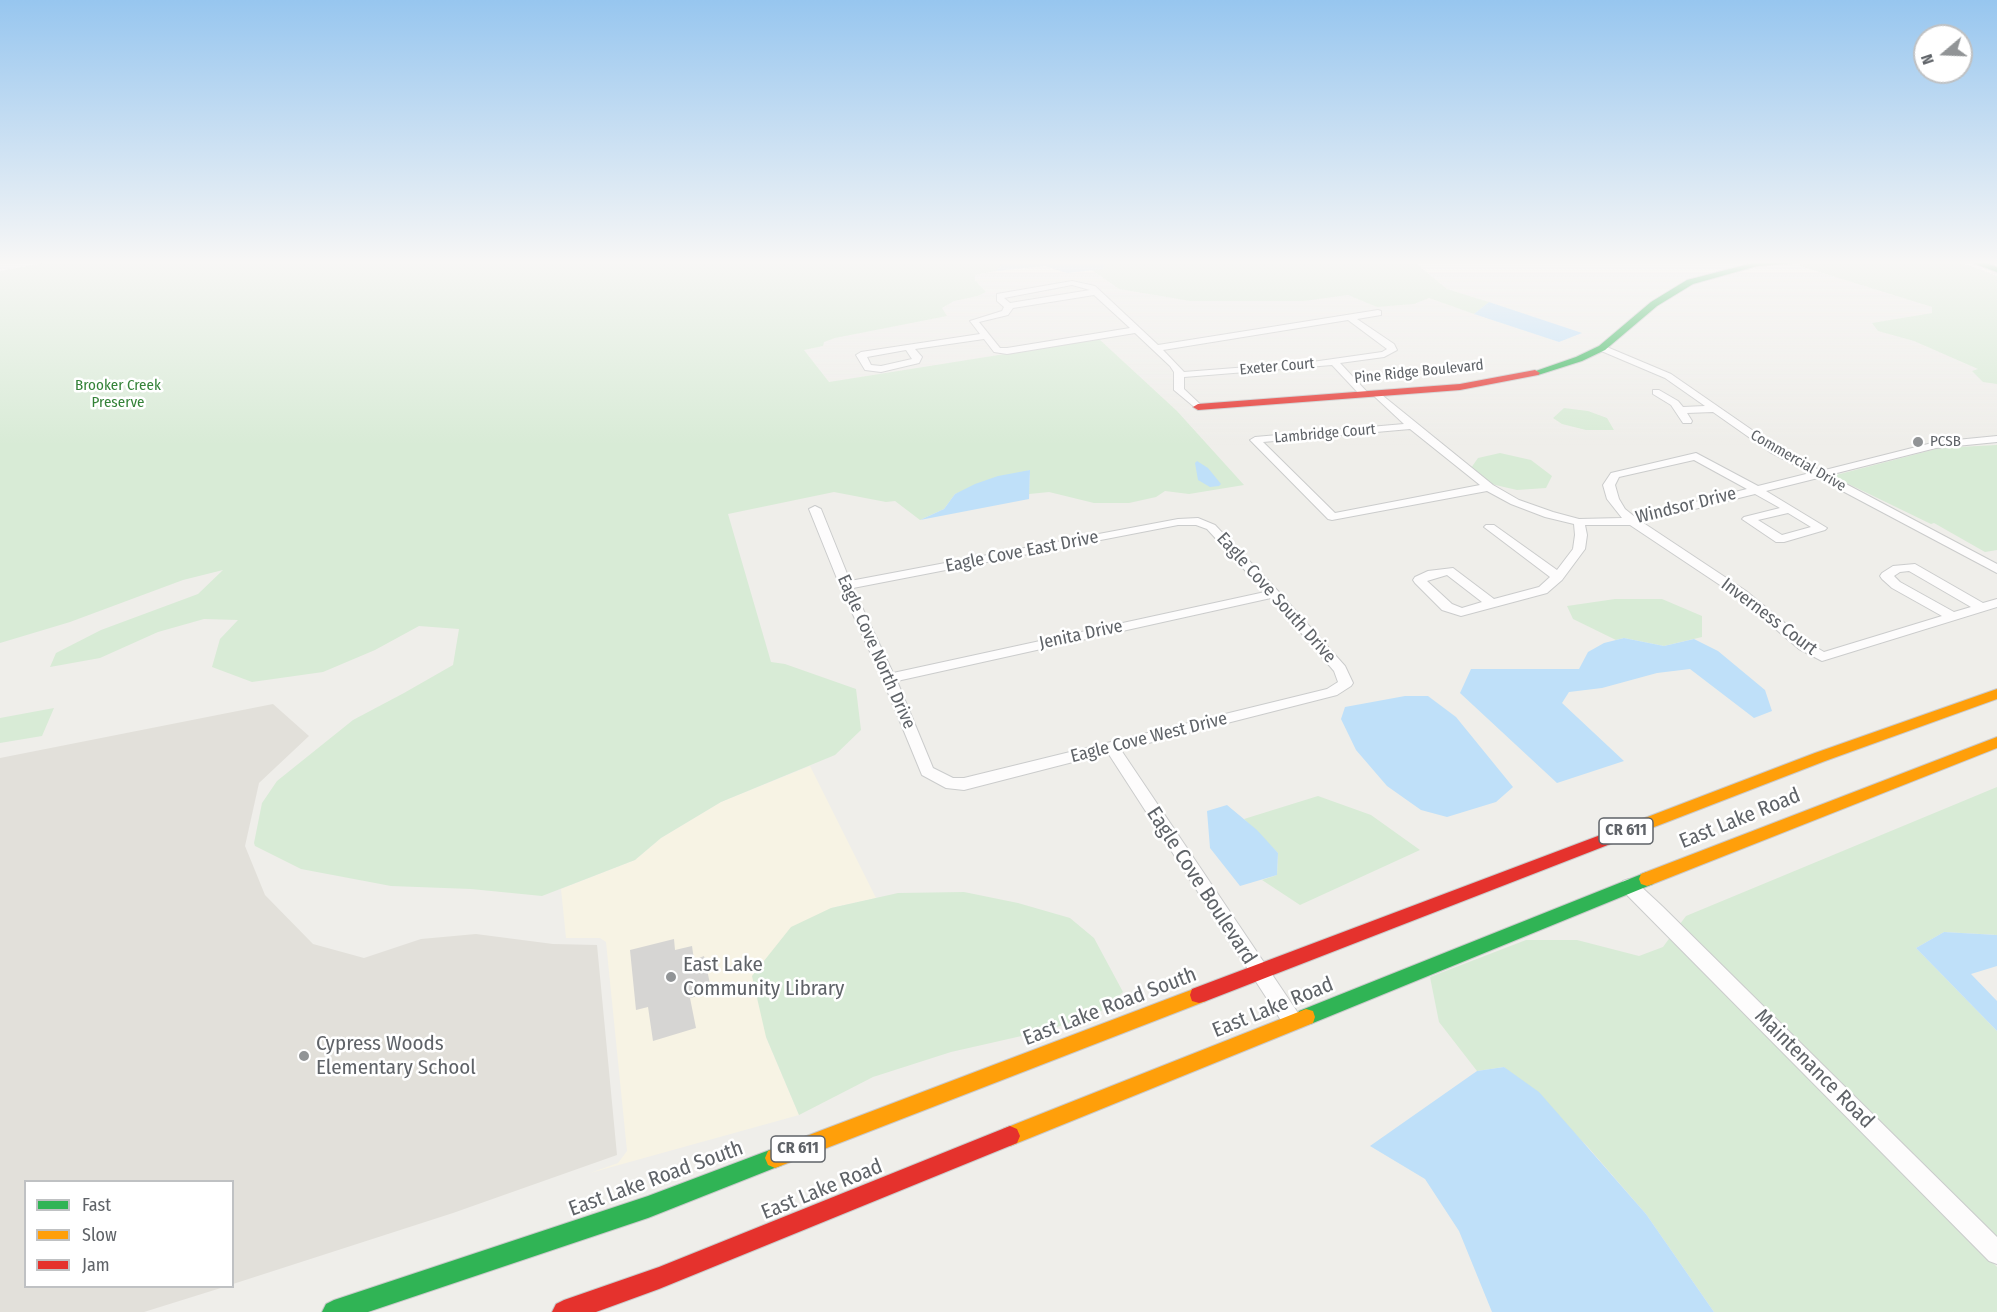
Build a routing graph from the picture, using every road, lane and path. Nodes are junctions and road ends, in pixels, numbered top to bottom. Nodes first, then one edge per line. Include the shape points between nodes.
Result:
1 (975, 322) edge
2 (1129, 322) edge
3 (1323, 322) edge
4 (1356, 322) edge
5 (1632, 322) edge
6 (1137, 330) junction
7 (985, 336) junction
8 (908, 347) junction
9 (1156, 348) junction
10 (1602, 348) junction
11 (1334, 362) junction
12 (1178, 375) junction
13 (1656, 392) dead end
14 (1371, 394) junction
15 (1198, 407) joint
16 (1715, 409) junction
17 (1681, 410) junction
18 (1687, 421) dead end
19 (1412, 426) junction
20 (1997, 439) edge
21 (1818, 474) junction
22 (1489, 487) junction
23 (1755, 489) junction
24 (815, 508) dead end
25 (1790, 509) junction
26 (1198, 521) joint
27 (1633, 521) junction
28 (1579, 522) junction
29 (1490, 527) dead end
30 (1997, 569) edge
31 (1558, 577) junction
32 (846, 586) junction
33 (1274, 594) junction
34 (1491, 603) junction
35 (1997, 603) edge
36 (1982, 608) junction
37 (1953, 617) junction
38 (889, 678) junction
39 (1346, 683) joint
40 (1997, 694) edge
41 (1997, 742) edge
42 (1112, 748) junction
43 (951, 784) joint
44 (1629, 886) junction
45 (1258, 972) junction
46 (1293, 1022) junction
47 (1997, 1253) edge
48 (334, 1312) edge
49 (564, 1312) edge

1 - 7 street
2 - 6 street
3 - 9 street, Exeter Court
4 - 11 street, Exeter Court via 1392,350
5 - 10 main road, Pine Ridge Boulevard
6 - 7 street via 1007,351 997,350
6 - 9 street
7 - 8 street
8 - 8 street via 889,350 861,355 868,368 881,369 916,361
9 - 12 street via 1173,364
10 - 14 main road, Pine Ridge Boulevard via 1541,372 1460,387
10 - 16 street, Commercial Drive via 1668,376
11 - 12 street, Exeter Court
11 - 14 street, Windsor Drive
12 - 15 street via 1179,390
13 - 17 street
14 - 15 main road, Pine Ridge Boulevard
14 - 19 street, Windsor Drive
16 - 17 street
16 - 21 street, Commercial Drive via 1774,450
17 - 18 street
19 - 22 street, Windsor Drive
19 - 22 street, Lambridge Court via 1255,440 1332,517
20 - 21 street, Windsor Drive via 1936,445
21 - 23 street, Windsor Drive
21 - 30 street, Commercial Drive
22 - 28 street, Windsor Drive via 1549,515
23 - 25 street
23 - 27 street, Windsor Drive
23 - 27 street via 1696,456 1628,471 1616,476 1609,485 1613,499
24 - 32 street, Eagle Cove North Drive
25 - 25 street via 1821,528 1780,539 1748,519
26 - 32 street, Eagle Cove East Drive
26 - 33 street, Eagle Cove South Drive via 1211,527
27 - 28 street, Windsor Drive
27 - 37 street, Inverness Court via 1742,594 1822,657
28 - 31 street via 1579,549
29 - 31 street
31 - 34 street via 1543,591
32 - 38 street, Eagle Cove North Drive
33 - 38 street, Jenita Drive
33 - 39 street, Eagle Cove South Drive via 1340,669
34 - 34 street via 1461,612 1447,607 1419,580 1449,571
35 - 36 street, Inverness Court
36 - 37 street, Inverness Court
36 - 37 street via 1911,567 1886,576
38 - 43 street, Eagle Cove North Drive via 927,771
39 - 42 street, Eagle Cove West Drive via 1332,692
40 - 45 main road, East Lake Road / CR 611 via 1820,757
41 - 44 main road, East Lake Road
42 - 43 street, Eagle Cove West Drive
42 - 45 street, Eagle Cove Boulevard
44 - 46 main road, East Lake Road
44 - 47 street, Maintenance Road
45 - 46 street, Eagle Cove Boulevard
45 - 48 main road, East Lake Road South / CR 611 via 648,1207
46 - 49 main road, East Lake Road via 659,1278

